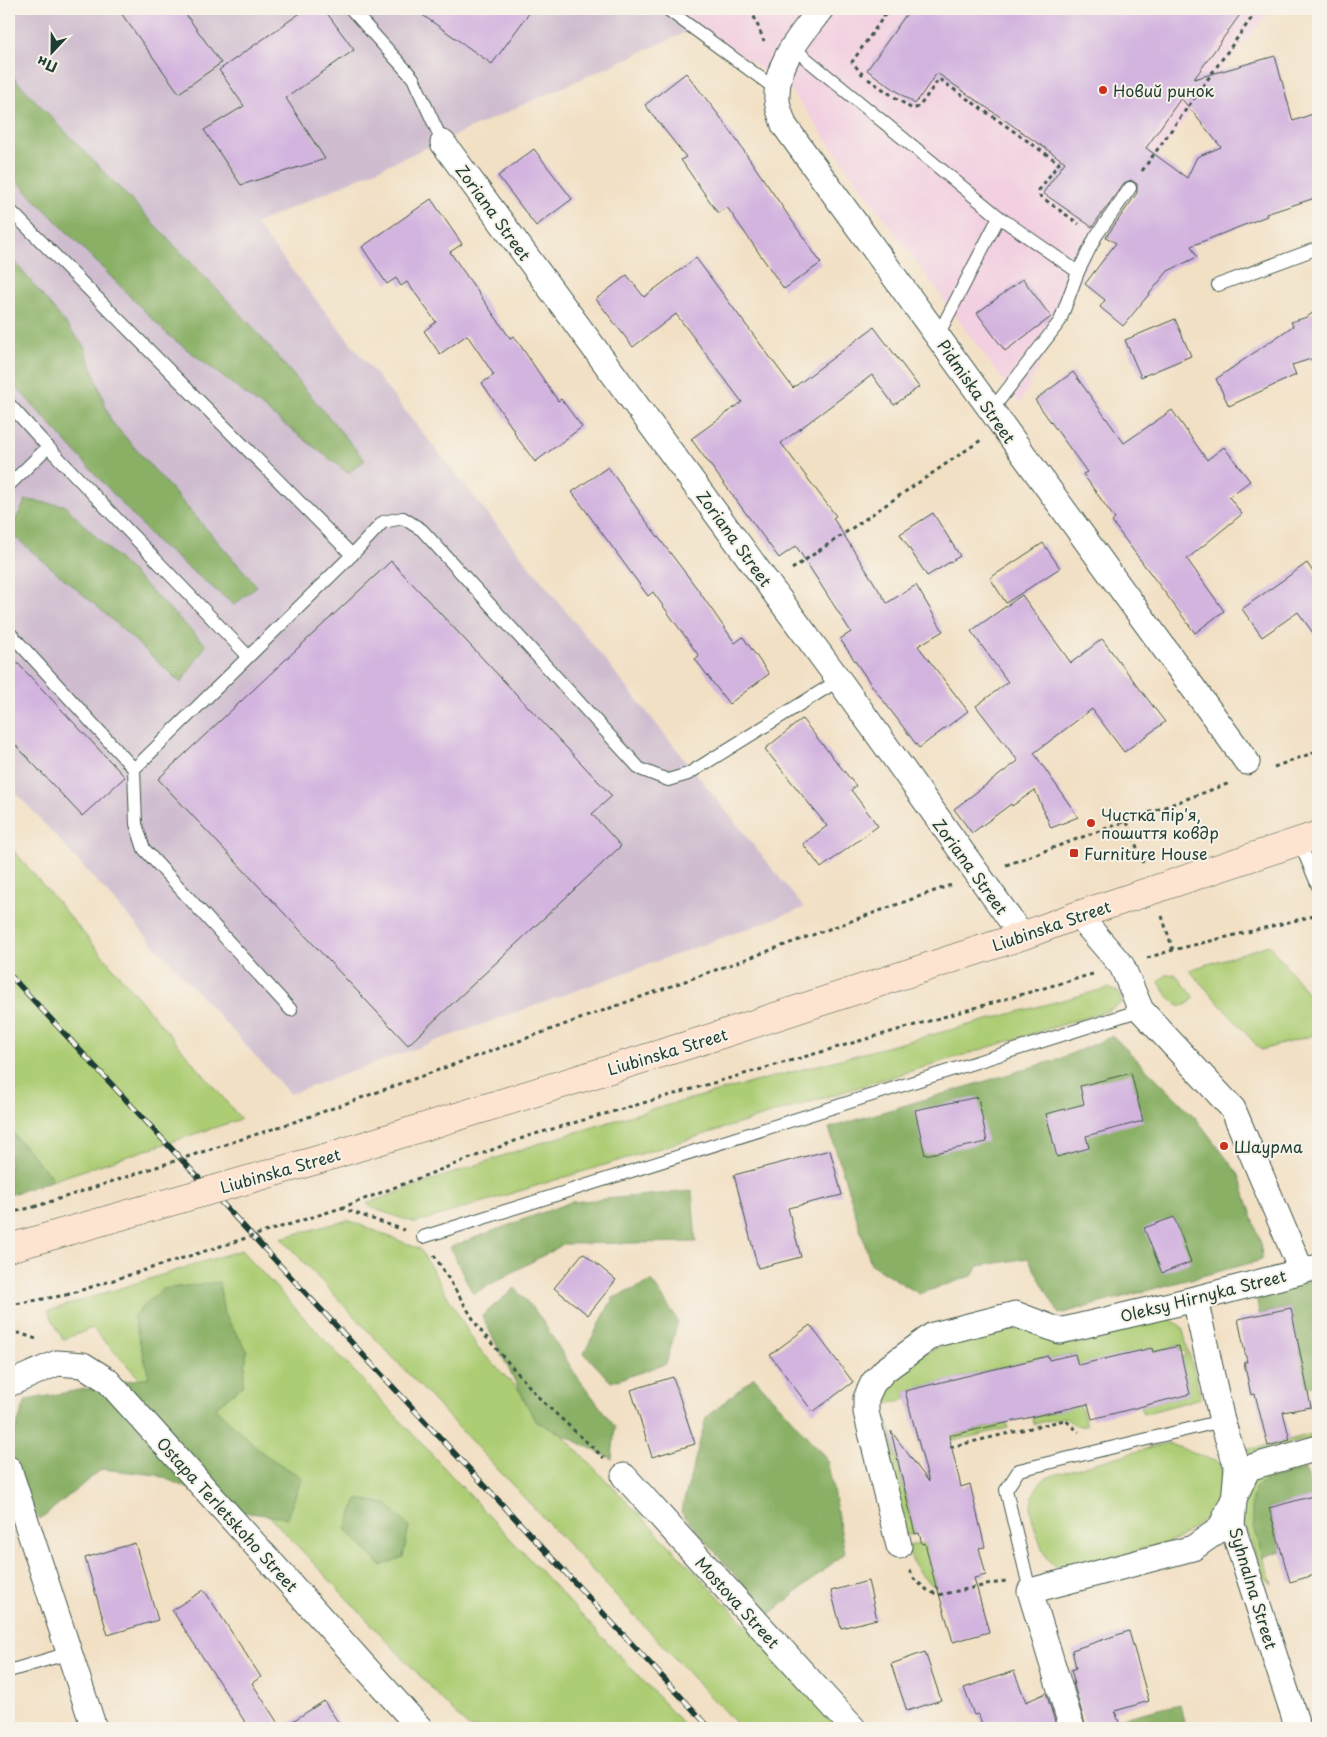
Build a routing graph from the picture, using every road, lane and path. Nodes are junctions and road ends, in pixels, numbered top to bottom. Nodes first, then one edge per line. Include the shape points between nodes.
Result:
1 (351, 9) edge
2 (667, 9) edge
3 (821, 9) edge
4 (889, 9) edge
5 (1258, 9) edge
6 (792, 47) junction
7 (777, 90) junction
8 (443, 143) joint
9 (1130, 188) joint
10 (9, 209) edge
11 (999, 217) junction
12 (1096, 236) junction
13 (1318, 248) edge
14 (1078, 272) junction
15 (1218, 285) dead end
16 (938, 335) junction
17 (9, 404) edge
18 (997, 418) junction
19 (48, 447) junction
20 (9, 485) edge
21 (352, 555) junction
22 (769, 585) junction
23 (9, 632) edge
24 (248, 656) junction
25 (840, 680) junction
26 (1318, 751) edge
27 (134, 769) junction
28 (1250, 771) junction
29 (1309, 838) edge
30 (977, 875) junction
31 (1318, 886) edge
32 (1078, 914) junction
33 (1318, 915) edge
34 (1022, 936) junction
35 (1122, 966) junction
36 (291, 1010) dead end
37 (1141, 1010) junction
38 (340, 1208) junction
39 (9, 1213) edge
40 (423, 1237) junction
41 (9, 1248) edge
42 (1310, 1268) edge
43 (1195, 1299) junction
44 (9, 1306) edge
45 (9, 1384) edge
46 (1222, 1421) junction
47 (1081, 1433) dead end
48 (950, 1447) dead end
49 (1318, 1448) edge
50 (9, 1469) edge
51 (624, 1476) joint
52 (1236, 1490) junction
53 (899, 1546) joint
54 (1028, 1584) junction
55 (69, 1653) junction
56 (9, 1671) edge
57 (94, 1728) edge
58 (420, 1728) edge
59 (853, 1728) edge
60 (1072, 1728) edge
61 (1298, 1728) edge

1 - 8 lane via 413,78
2 - 7 lane
3 - 6 street, Pidmiska Street
4 - 12 path via 852,62 863,75 912,109 919,107 939,79 1059,163 1039,190 1040,196
5 - 9 path
6 - 7 street, Pidmiska Street via 778,77
6 - 11 lane
7 - 16 street, Pidmiska Street via 784,125
8 - 22 street, Zoriana Street
9 - 12 lane
10 - 21 lane
11 - 14 lane
11 - 16 lane
12 - 14 lane
13 - 15 lane
14 - 18 lane via 1060,321
16 - 18 street, Pidmiska Street
17 - 19 lane
18 - 22 path
18 - 28 street, Pidmiska Street
19 - 20 lane
19 - 24 lane
21 - 24 lane
21 - 25 lane via 383,522 403,518 422,530 640,769 668,780 688,774
22 - 25 street, Zoriana Street
23 - 27 lane
24 - 27 lane
25 - 30 street, Zoriana Street
26 - 28 path
27 - 36 lane via 136,824 144,849
28 - 30 path
29 - 31 lane
29 - 32 main road, Liubinska Street
30 - 34 street, Zoriana Street
30 - 39 path, bridge via 300,1120
32 - 34 main road, Liubinska Street
32 - 35 street, Oleksy Hirnyka Street
33 - 35 path via 1173,950
34 - 41 main road, Liubinska Street, bridge via 324,1158
35 - 37 street, Oleksy Hirnyka Street
35 - 38 path via 528,1136
37 - 40 lane
37 - 42 street, Oleksy Hirnyka Street via 1233,1109
38 - 40 path
38 - 44 path, bridge via 66,1295
40 - 51 path via 480,1330 541,1400
42 - 43 street, Oleksy Hirnyka Street
43 - 46 street, Syhnalna Street
43 - 53 street, Oleksy Hirnyka Street via 1060,1330 1015,1314 933,1335 885,1370 873,1383 866,1398 866,1412
45 - 58 street, Ostapa Terletskoho Street via 57,1363 82,1364 107,1380
46 - 52 street, Syhnalna Street via 1237,1467
46 - 54 lane via 1018,1470 1006,1490
47 - 48 path via 1065,1420
49 - 52 street via 1248,1468
50 - 55 street
51 - 59 street, Mostova Street
52 - 54 street via 1220,1529 1193,1548
52 - 61 street, Syhnalna Street via 1232,1525
53 - 54 path via 914,1579 938,1595
54 - 60 street
55 - 56 lane
55 - 57 street

